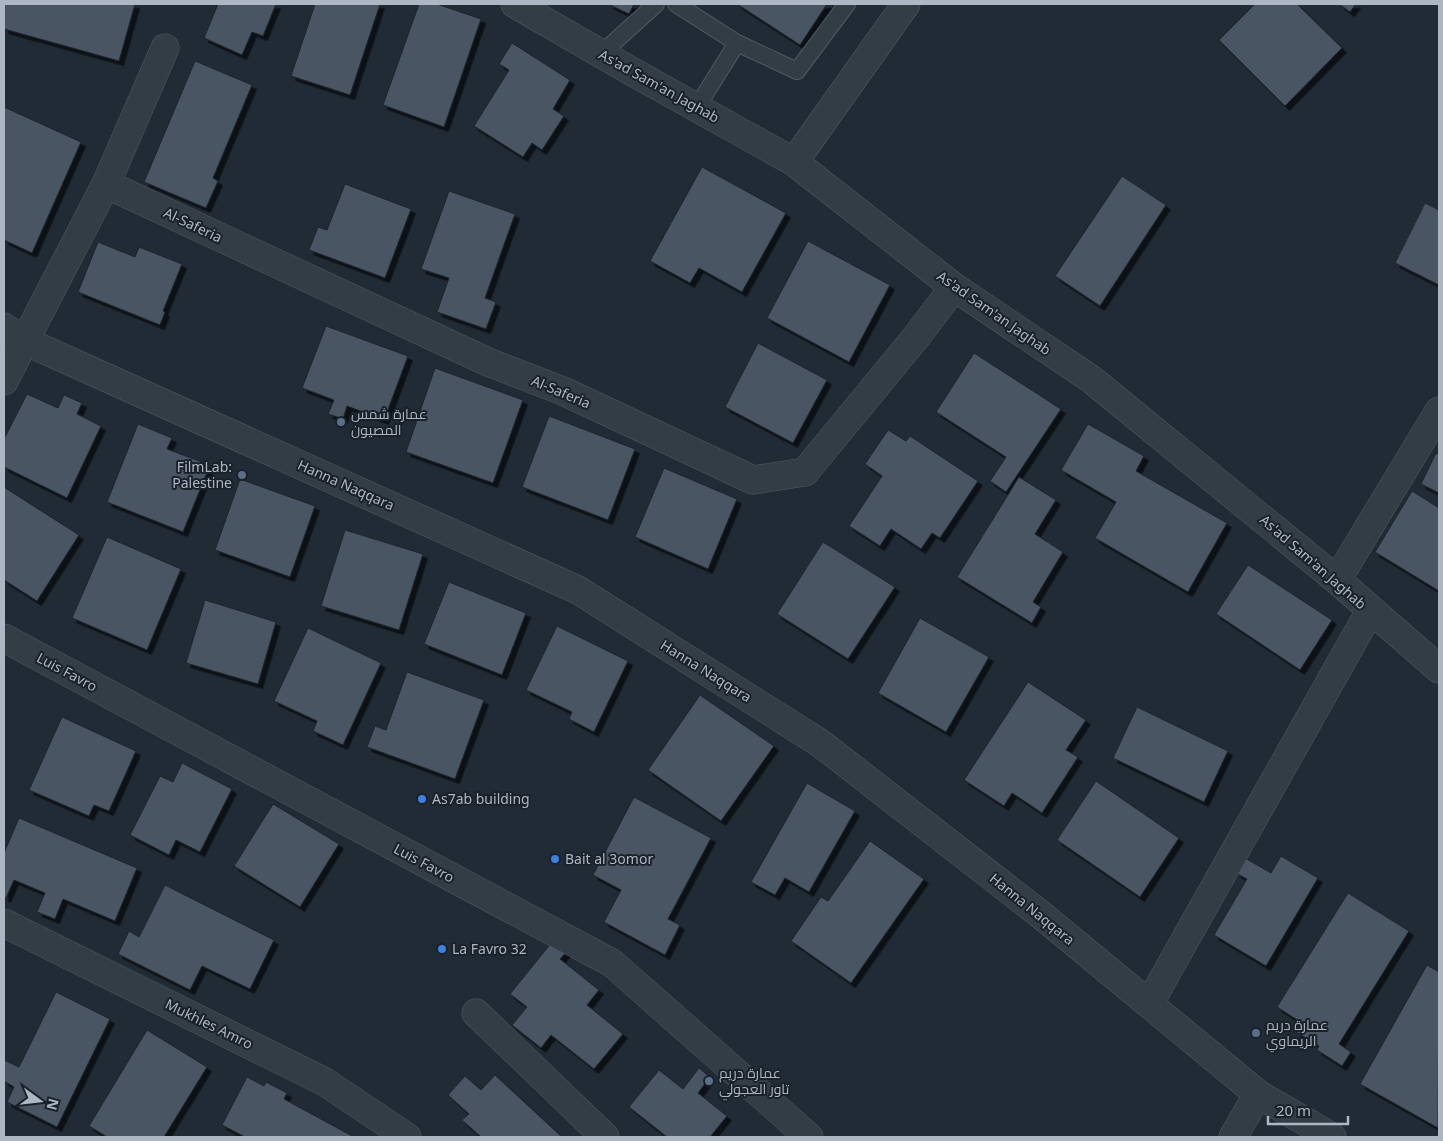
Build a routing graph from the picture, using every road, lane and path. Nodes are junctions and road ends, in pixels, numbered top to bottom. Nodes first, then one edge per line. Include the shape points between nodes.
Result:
1 (515, 4) edge
2 (656, 4) edge
3 (676, 4) edge
4 (846, 4) edge
5 (906, 4) edge
6 (737, 43) junction
7 (165, 48) dead end
8 (601, 54) junction
9 (697, 107) junction
10 (794, 162) junction
11 (106, 184) junction
12 (954, 287) junction
13 (14, 334) edge
14 (4, 381) edge
15 (1439, 411) edge
16 (1337, 580) junction
17 (1370, 611) junction
18 (4, 638) edge
19 (1439, 669) edge
20 (4, 923) edge
21 (1148, 1004) junction
22 (476, 1013) dead end
23 (1258, 1094) junction
24 (407, 1137) edge
25 (605, 1137) edge
26 (810, 1137) edge
27 (1233, 1137) edge
28 (1332, 1137) edge

1 - 8 street, As'ad Sam'an Jaghab
2 - 8 lane
3 - 6 lane
4 - 6 lane via 797,71
5 - 10 street
6 - 9 lane
7 - 11 street
8 - 9 street, As'ad Sam'an Jaghab
9 - 10 street, As'ad Sam'an Jaghab
10 - 12 street, As'ad Sam'an Jaghab
11 - 12 street, Al-Saferia via 480,358 563,391 753,480 805,472
11 - 13 street
12 - 16 street, As'ad Sam'an Jaghab via 1091,379
13 - 14 street
13 - 21 street, Hanna Naqqara via 578,590 820,742 1040,914
15 - 16 street
16 - 17 street, As'ad Sam'an Jaghab
17 - 19 street, As'ad Sam'an Jaghab
17 - 21 street
18 - 26 street, Luis Favro via 612,963
20 - 24 street, Mukhles Amro via 325,1082
21 - 23 street, Hanna Naqqara
22 - 25 street
23 - 27 street
23 - 28 street, Hanna Naqqara

